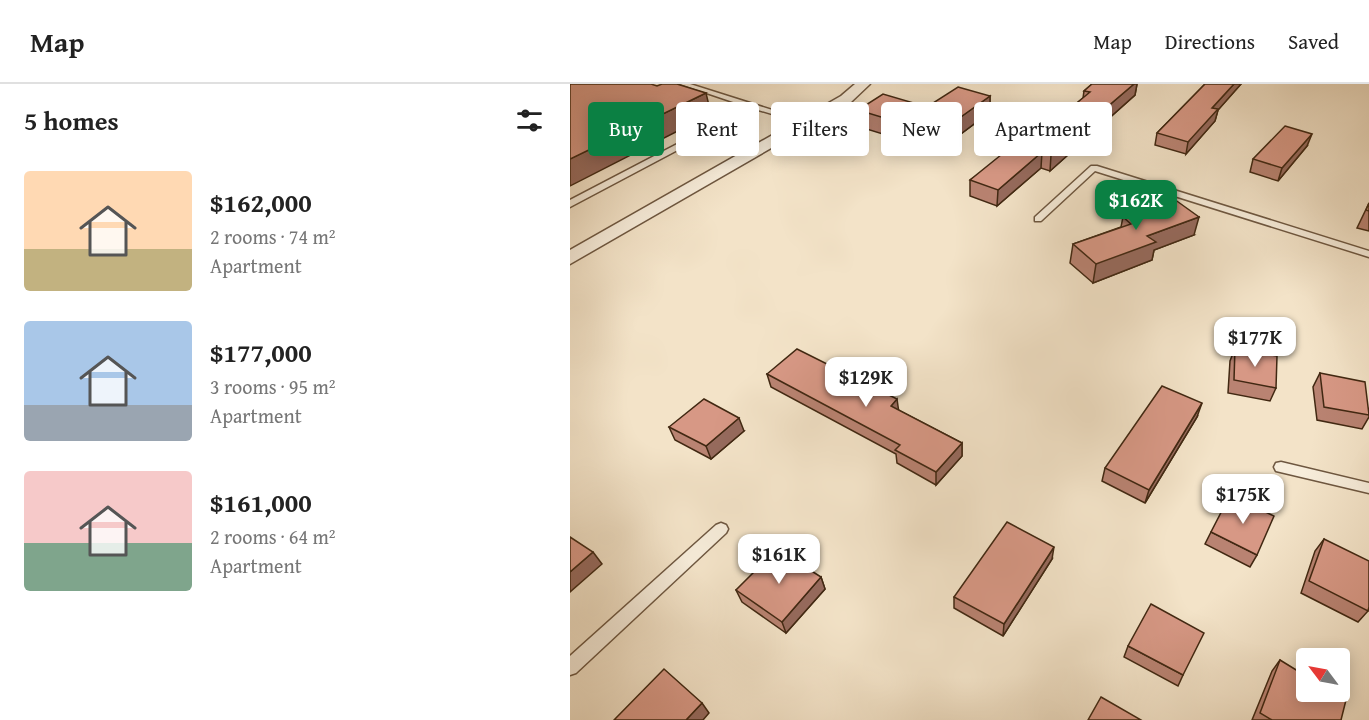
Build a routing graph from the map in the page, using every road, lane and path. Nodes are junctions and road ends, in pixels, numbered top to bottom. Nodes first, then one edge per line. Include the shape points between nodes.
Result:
1 (683, 84) edge
2 (863, 84) edge
3 (742, 102) edge
4 (841, 102) edge
5 (771, 142) edge
6 (676, 148) edge
7 (570, 204) edge
8 (1038, 219) dead end
9 (1369, 255) edge
10 (570, 258) edge
11 (1281, 467) dead end
12 (1369, 488) edge
13 (721, 529) dead end
14 (570, 667) edge

1 - 3 lane
2 - 4 street
5 - 10 street
6 - 7 lane
8 - 9 lane via 1094,168
11 - 12 lane
13 - 14 lane

